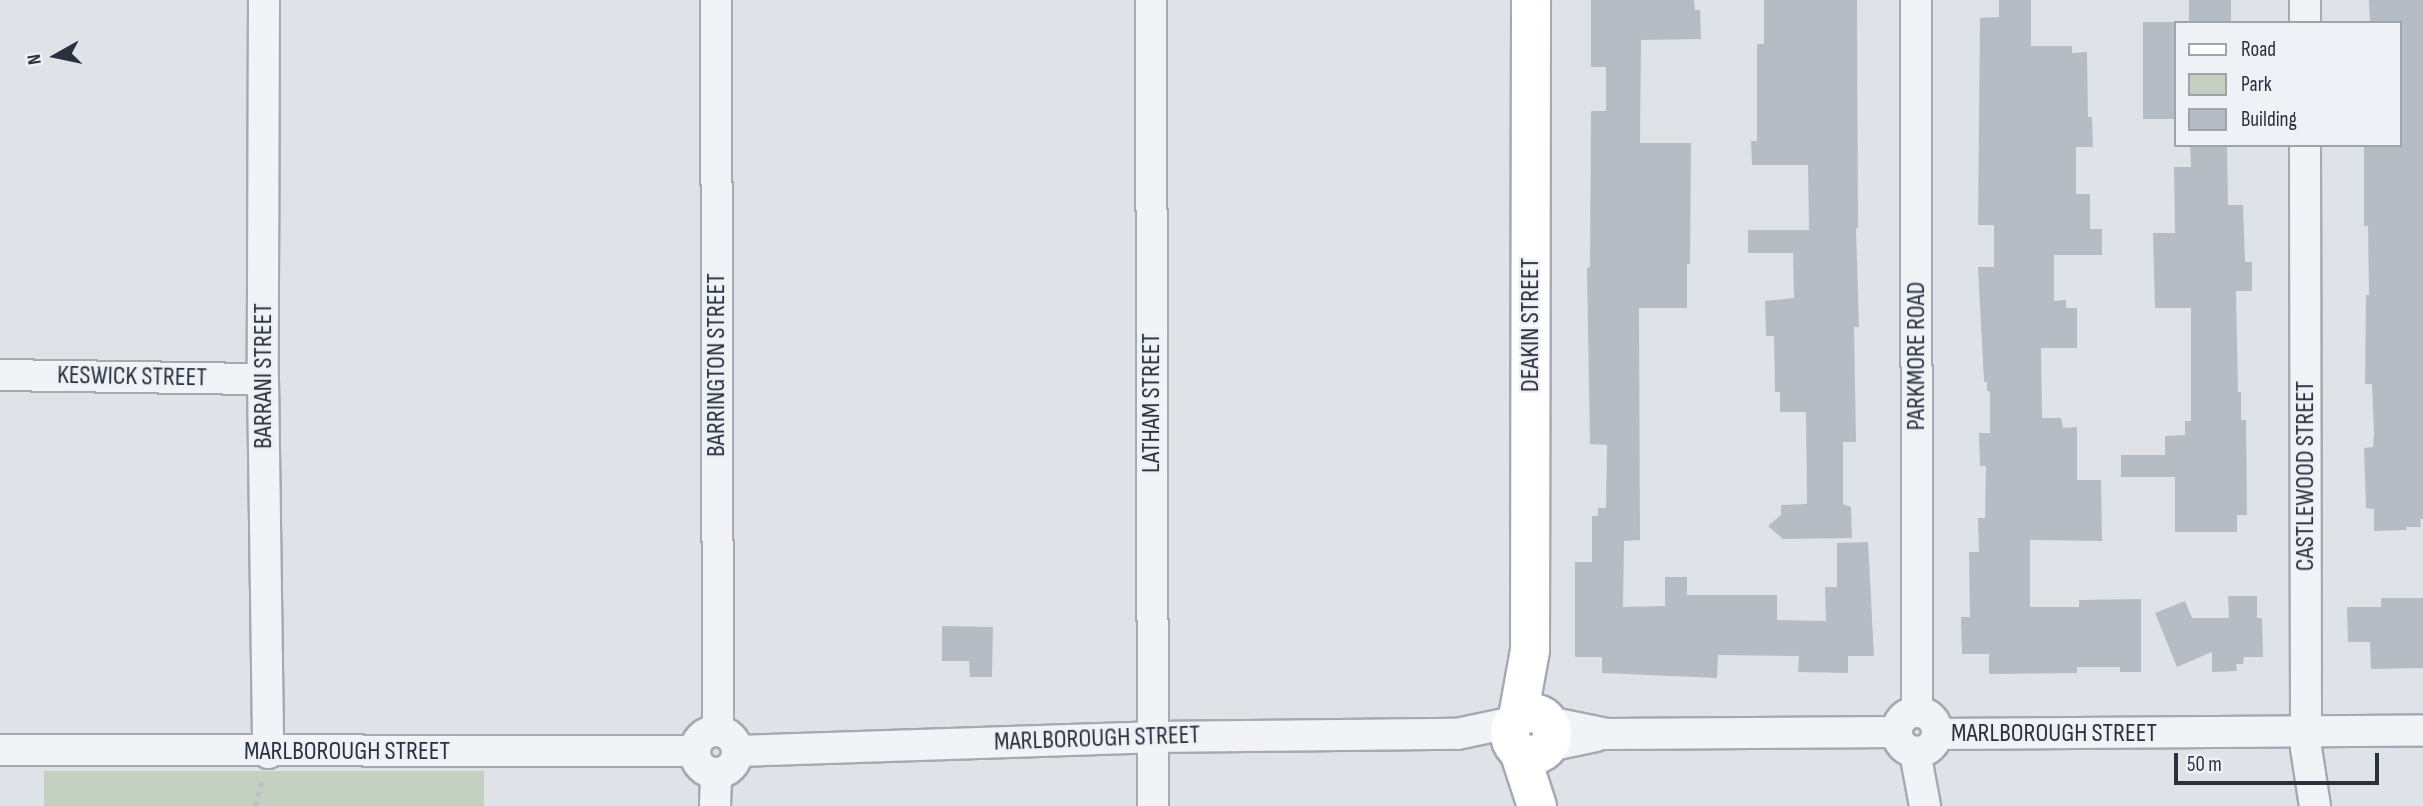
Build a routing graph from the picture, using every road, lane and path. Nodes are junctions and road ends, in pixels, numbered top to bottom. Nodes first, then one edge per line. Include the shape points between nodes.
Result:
1 (264, 0) edge
2 (716, 0) edge
3 (1151, 0) edge
4 (1531, 0) edge
5 (1916, 0) edge
6 (2305, 0) edge
7 (2305, 21) edge
8 (2305, 147) edge
9 (0, 375) edge
10 (263, 379) junction
11 (2423, 731) edge
12 (1917, 732) junction
13 (2306, 732) junction
14 (1531, 734) junction
15 (1153, 737) junction
16 (727, 741) junction
17 (0, 750) edge
18 (695, 751) junction
19 (268, 753) junction
20 (716, 773) junction
21 (715, 806) edge
22 (1153, 806) edge
23 (1537, 806) edge
24 (1925, 806) edge
25 (2315, 806) edge

1 - 10 street, BARRANI STREET
2 - 16 street, BARRINGTON STREET
3 - 15 street, LATHAM STREET
4 - 14 street, DEAKIN STREET
5 - 12 street, PARKMORE ROAD
6 - 7 street
8 - 13 street, CASTLEWOOD STREET
9 - 10 street, KESWICK STREET
10 - 19 street, BARRANI STREET
11 - 13 street, MARLBOROUGH STREET
12 - 13 street, MARLBOROUGH STREET
12 - 14 street, MARLBOROUGH STREET
12 - 24 street, PARKMORE ROAD
13 - 25 street, CASTLEWOOD STREET
14 - 15 street, MARLBOROUGH STREET
14 - 23 street, DEAKIN STREET
15 - 16 street, MARLBOROUGH STREET
15 - 22 street, LATHAM STREET
16 - 18 street via 704,734
16 - 20 street via 729,769
17 - 19 street, MARLBOROUGH STREET
18 - 19 street, MARLBOROUGH STREET
18 - 20 street via 703,769
20 - 21 street

